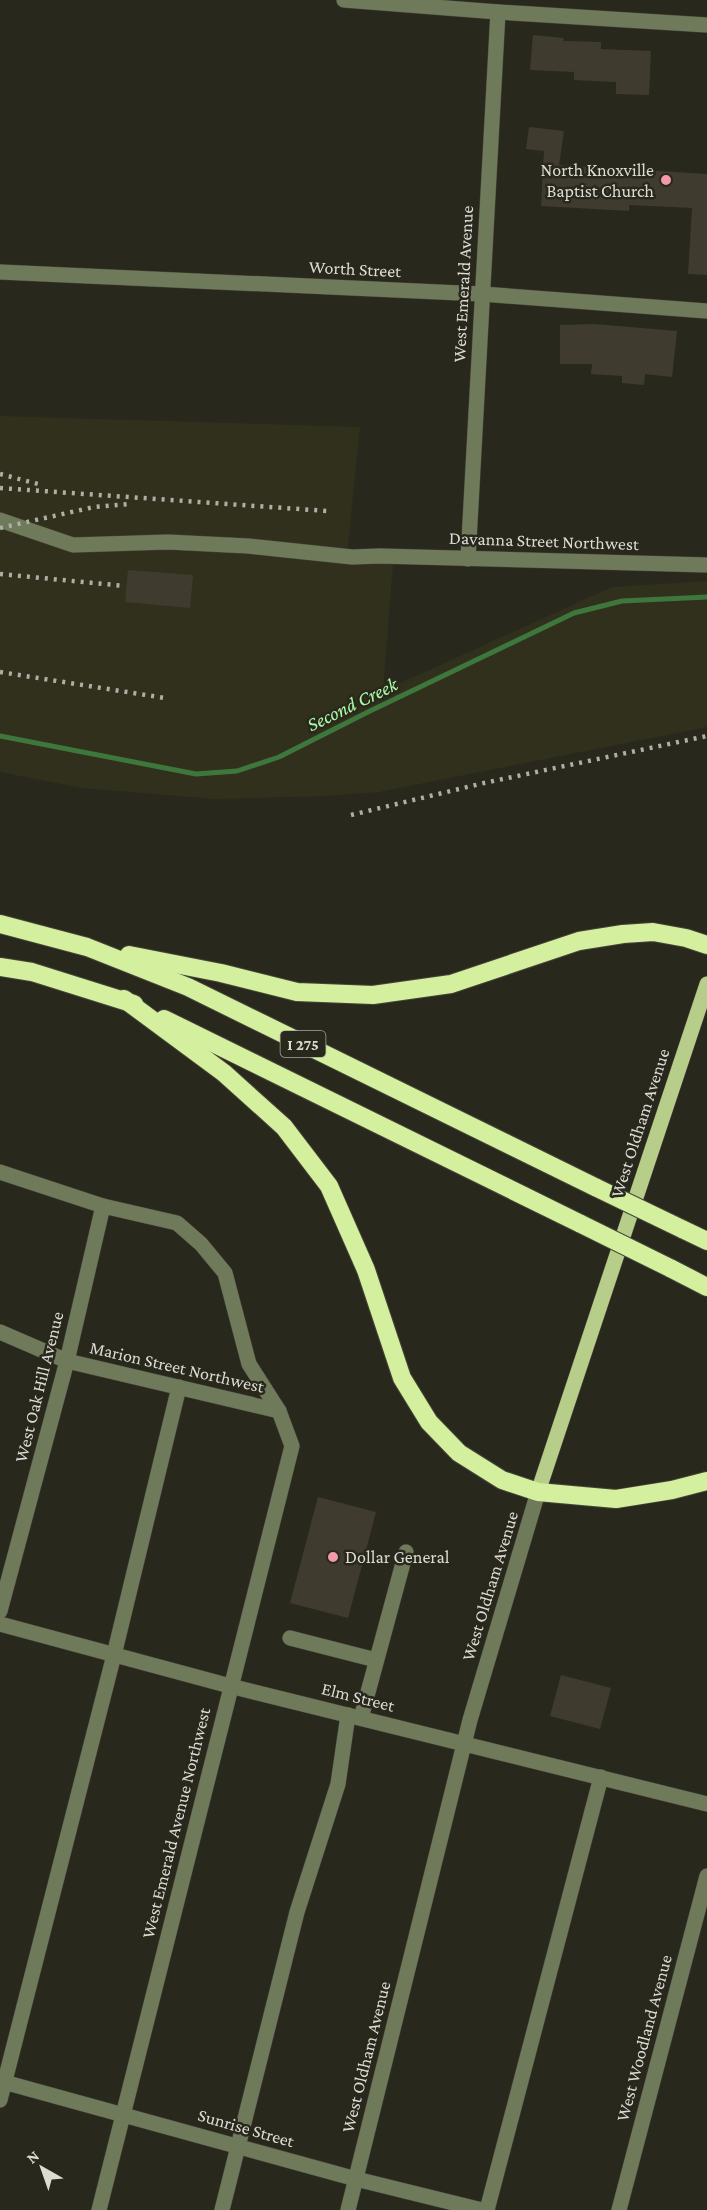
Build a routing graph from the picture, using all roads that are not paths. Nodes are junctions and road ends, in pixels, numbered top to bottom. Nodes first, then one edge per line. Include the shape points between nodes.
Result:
1 (344, 0) edge
2 (498, 12) junction
3 (707, 25) edge
4 (0, 272) edge
5 (482, 294) junction
6 (707, 311) edge
7 (0, 520) edge
8 (468, 559) junction
9 (707, 565) edge
10 (0, 924) edge
11 (707, 945) edge
12 (87, 947) junction
13 (0, 967) edge
14 (707, 984) edge
15 (124, 999) junction
16 (0, 1172) edge
17 (103, 1206) junction
18 (707, 1241) edge
19 (707, 1287) edge
20 (0, 1332) edge
21 (67, 1361) junction
22 (178, 1387) junction
23 (279, 1411) junction
24 (292, 1446) joint
25 (707, 1481) edge
26 (538, 1492) junction
27 (406, 1552) dead end
28 (0, 1611) edge
29 (0, 1624) edge
30 (290, 1638) dead end
31 (114, 1655) junction
32 (376, 1660) junction
33 (230, 1686) junction
34 (354, 1716) junction
35 (464, 1743) junction
36 (601, 1778) junction
37 (707, 1804) edge
38 (707, 1876) edge
39 (2, 2081) edge
40 (0, 2100) edge
41 (124, 2114) junction
42 (238, 2146) junction
43 (356, 2180) junction
44 (99, 2210) edge
45 (222, 2210) edge
46 (348, 2210) edge
47 (482, 2210) edge
48 (487, 2210) edge
49 (620, 2210) edge

1 - 2 street
2 - 3 street
2 - 5 street, West Emerald Avenue
4 - 5 street, Worth Street
5 - 6 street, Worth Street
5 - 8 street, West Emerald Avenue
7 - 8 street, Davanna Street Northwest via 73,545 168,542 352,557
8 - 9 street, Davanna Street Northwest
10 - 12 highway, I 275
11 - 12 highway via 652,932 623,934 579,941 451,984 373,995 297,992
12 - 18 highway, I 275, bridge via 188,987
13 - 15 highway, I 275 via 32,972
14 - 26 main road, West Oldham Avenue
15 - 19 highway, I 275, bridge
15 - 26 highway via 225,1073 284,1127 329,1186 366,1270 402,1378 429,1422 459,1453 502,1480
16 - 17 street, Marion Street Northwest
17 - 21 street, West Oak Hill Avenue
17 - 23 street, Marion Street Northwest via 177,1223 201,1244 225,1273 249,1364
20 - 21 street, Marion Street Northwest
21 - 22 street, Marion Street Northwest
21 - 28 street, West Oak Hill Avenue
22 - 23 street, Marion Street Northwest
22 - 31 street
23 - 24 street, Marion Street Northwest
24 - 33 street, West Emerald Avenue Northwest
25 - 26 highway via 615,1498
26 - 35 street, West Oldham Avenue
27 - 32 street
29 - 31 street, Elm Street
30 - 32 street
31 - 33 street, Elm Street
31 - 39 street
32 - 34 street
33 - 34 street, Elm Street
33 - 41 street, West Emerald Avenue Northwest
34 - 35 street, Elm Street
34 - 42 street via 338,1784 297,1912
35 - 36 street, Elm Street
35 - 43 street, West Oldham Avenue
36 - 37 street, Elm Street
36 - 48 street
38 - 49 street, West Woodland Avenue
39 - 40 street
39 - 41 street, Sunrise Street
41 - 42 street, Sunrise Street
41 - 44 street, West Emerald Avenue Northwest
42 - 43 street, Sunrise Street
42 - 45 street
43 - 46 street, West Oldham Avenue
43 - 47 street, Sunrise Street

